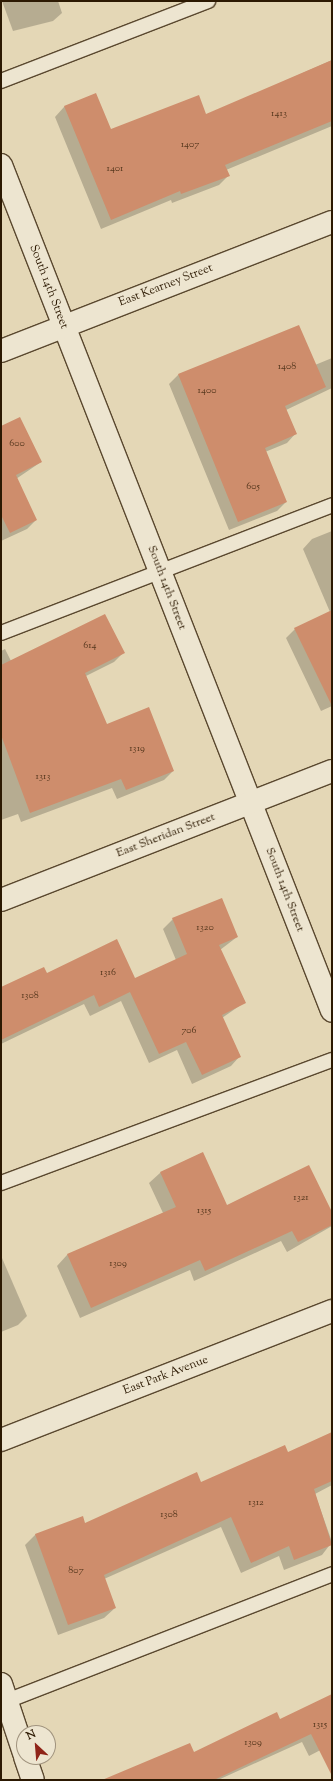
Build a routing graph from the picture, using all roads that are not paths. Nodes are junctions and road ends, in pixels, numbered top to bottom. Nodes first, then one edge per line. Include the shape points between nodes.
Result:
1 (208, 1) edge
2 (1, 81) edge
3 (1, 166) edge
4 (332, 222) edge
5 (64, 326) junction
6 (1, 351) edge
7 (332, 505) edge
8 (159, 571) junction
9 (1, 633) edge
10 (332, 771) edge
11 (250, 803) junction
12 (1, 900) edge
13 (332, 1011) edge
14 (332, 1060) edge
15 (1, 1183) edge
16 (332, 1311) edge
17 (1, 1440) edge
18 (332, 1574) edge
19 (4, 1692) edge
20 (16, 1729) edge
21 (28, 1765) edge
22 (33, 1780) edge

1 - 2 lane
3 - 5 street, South 14th Street
4 - 5 street, East Kearney Street
5 - 6 street, East Kearney Street
5 - 8 street, South 14th Street
7 - 8 lane
8 - 9 lane
8 - 11 street, South 14th Street
10 - 11 street, East Sheridan Street
11 - 12 street, East Sheridan Street
11 - 13 street, South 14th Street
14 - 15 lane
16 - 17 street, East Park Avenue
18 - 19 lane
19 - 20 street
21 - 22 street

